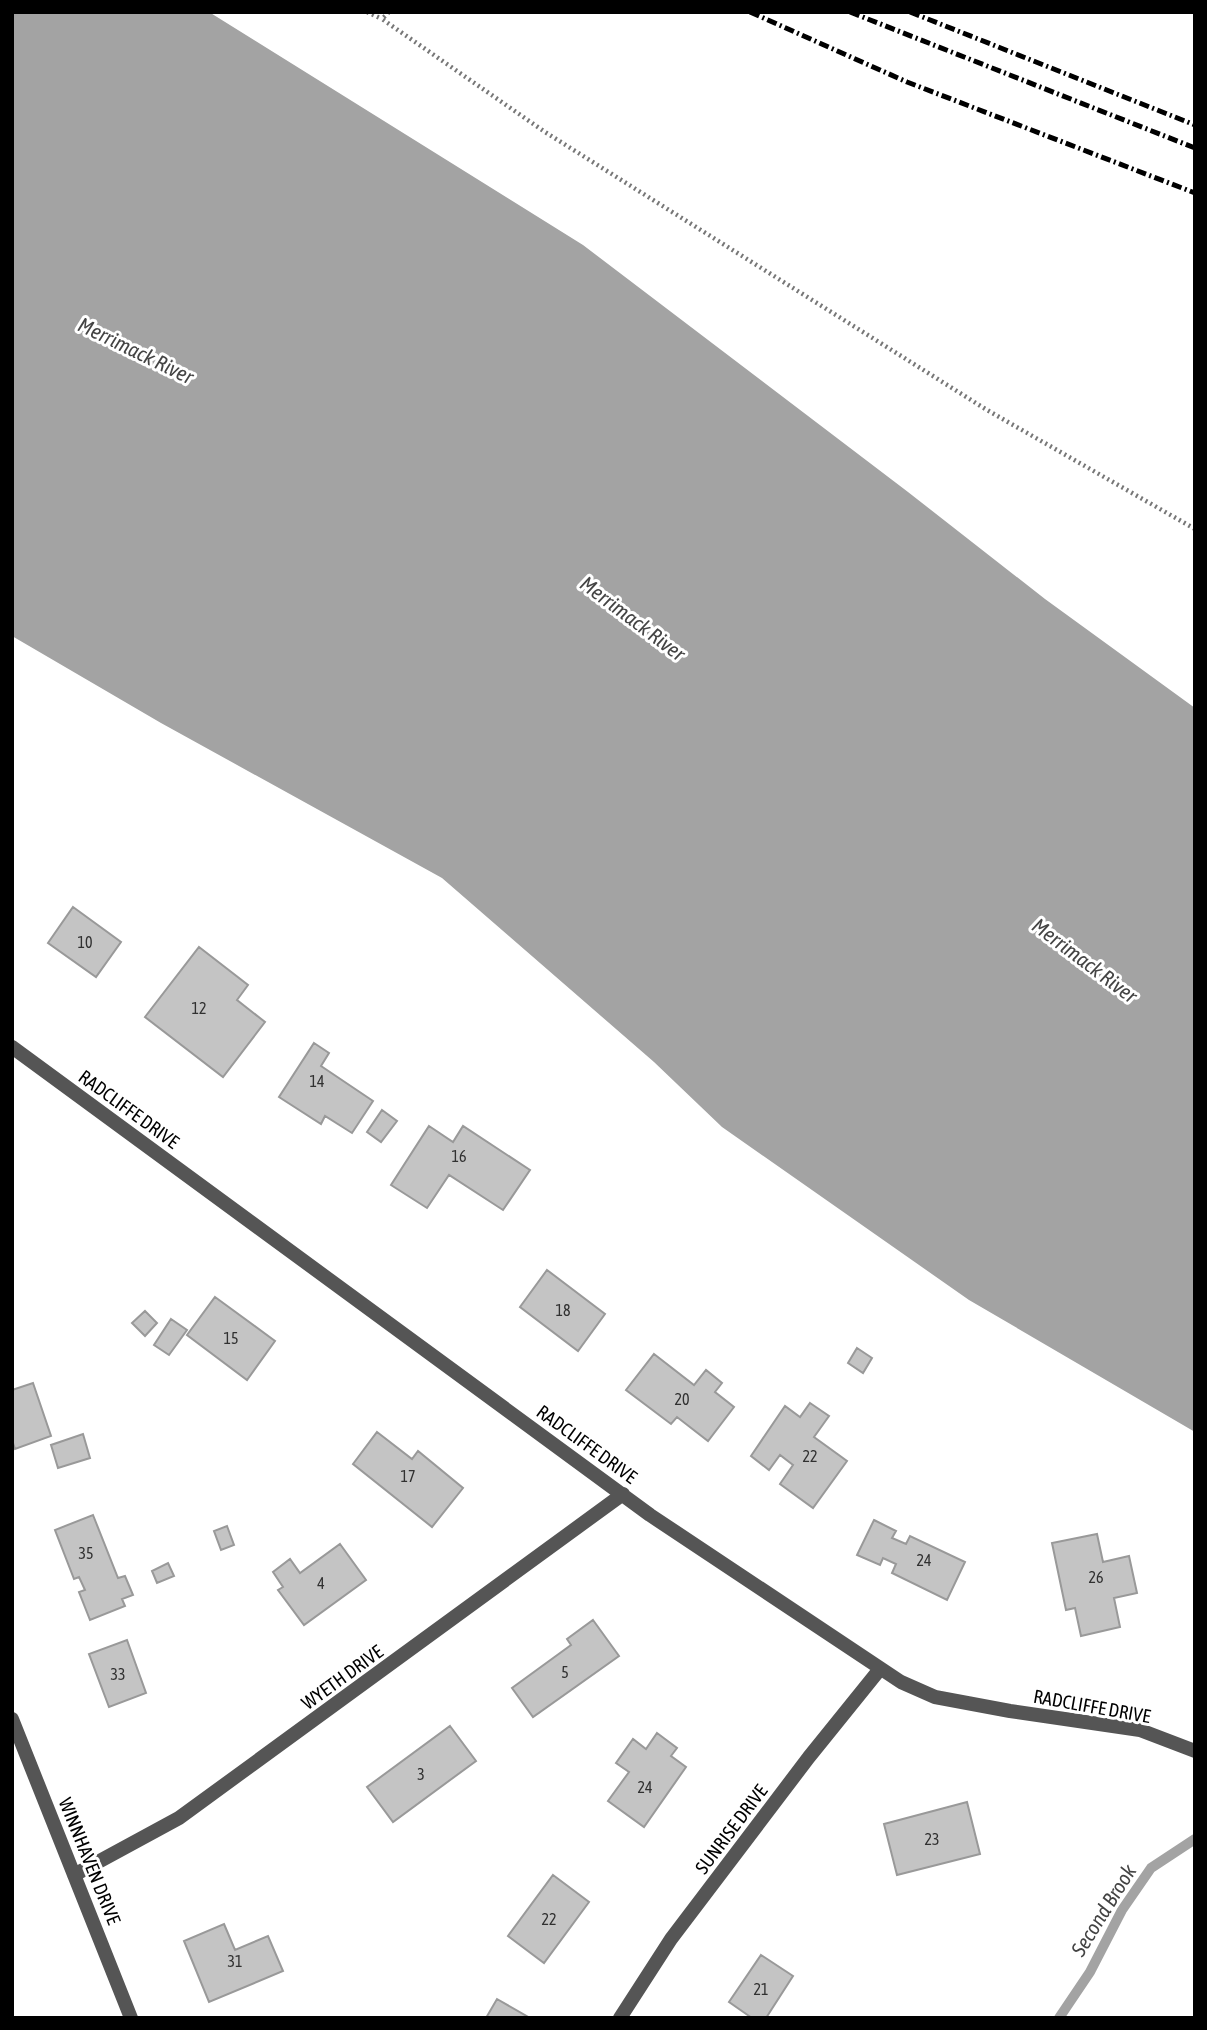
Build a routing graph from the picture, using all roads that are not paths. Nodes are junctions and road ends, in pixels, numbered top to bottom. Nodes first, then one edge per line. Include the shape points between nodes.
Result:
1 (12, 1047) edge
2 (623, 1494) junction
3 (880, 1669) junction
4 (12, 1719) edge
5 (1195, 1752) edge
6 (74, 1875) junction
7 (131, 2018) edge
8 (621, 2018) edge

1 - 2 street, RADCLIFFE DRIVE
2 - 3 street, RADCLIFFE DRIVE
2 - 6 street, WYETH DRIVE via 179,1818
3 - 5 street, RADCLIFFE DRIVE via 935,1697 1140,1730
3 - 8 street, SUNRISE DRIVE via 671,1939
4 - 6 street, WINNHAVEN DRIVE
6 - 7 street, WINNHAVEN DRIVE

